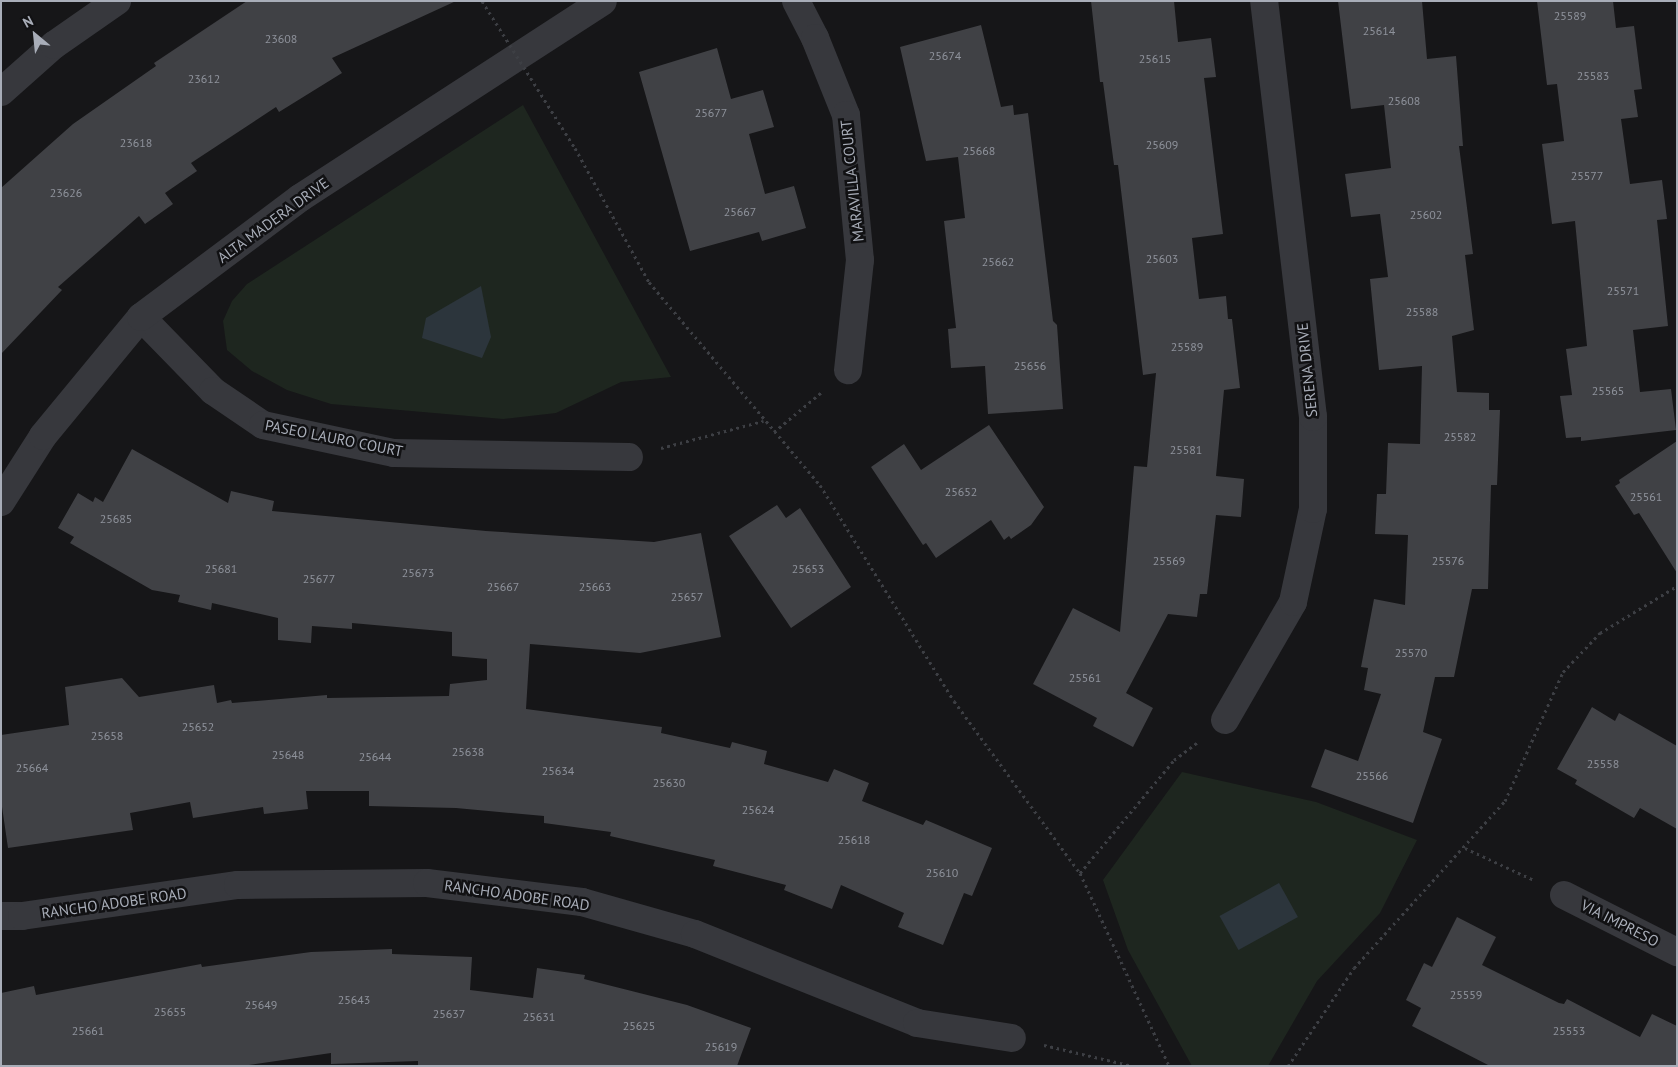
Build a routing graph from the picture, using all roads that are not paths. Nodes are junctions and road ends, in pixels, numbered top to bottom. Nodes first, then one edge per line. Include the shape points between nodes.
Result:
1 (116, 1) edge
2 (603, 1) edge
3 (796, 1) edge
4 (1264, 1) edge
5 (1, 92) edge
6 (141, 317) junction
7 (848, 370) road end
8 (629, 457) road end
9 (1, 502) edge
10 (1225, 720) road end
11 (1564, 894) road end
12 (1, 916) edge
13 (1677, 952) edge
14 (1012, 1038) road end

1 - 5 street via 54,45
2 - 6 street, ALTA MADERA DRIVE via 300,198
3 - 7 street, MARAVILLA COURT via 815,38 846,115 860,260
4 - 10 street, SERENA DRIVE via 1313,417 1312,509 1292,602
6 - 8 street, PASEO LAURO COURT via 213,391 263,425 394,453
6 - 9 street, ALTA MADERA DRIVE via 44,436
11 - 13 street, VIA IMPRESO
12 - 14 street, RANCHO ADOBE ROAD via 22,916 238,885 437,884 582,902 695,934 917,1023

